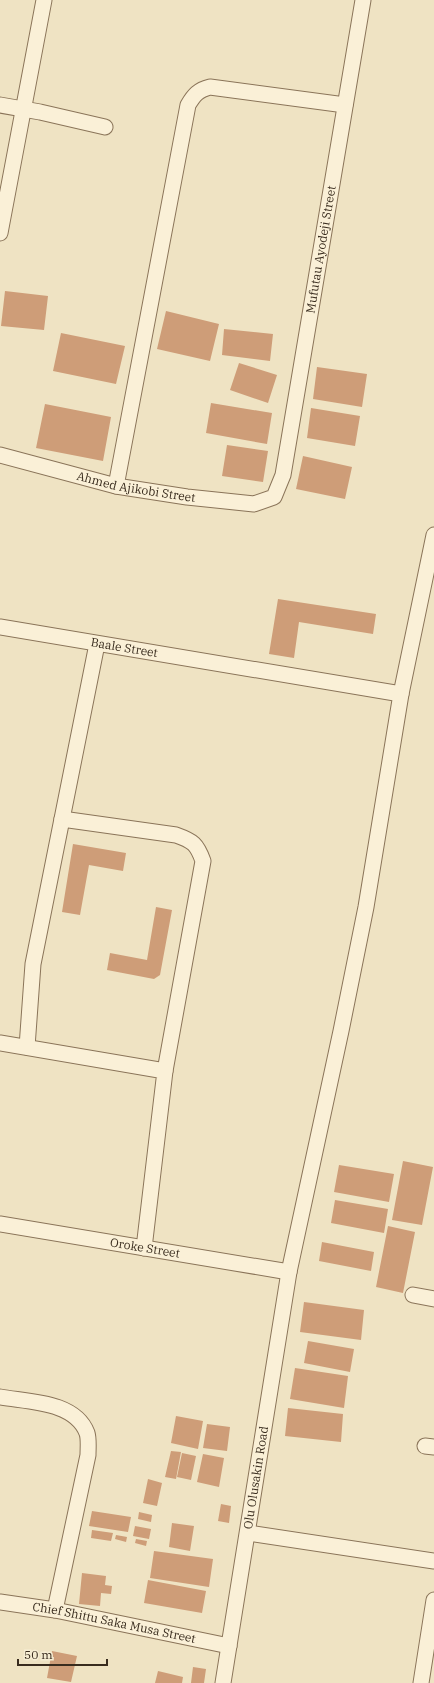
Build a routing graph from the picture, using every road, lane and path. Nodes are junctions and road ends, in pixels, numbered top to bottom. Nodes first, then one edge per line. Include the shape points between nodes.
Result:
1 (44, 0) edge
2 (363, 0) edge
3 (0, 105) edge
4 (345, 105) junction
5 (24, 109) junction
6 (105, 127) dead end
7 (0, 233) edge
8 (0, 455) edge
9 (116, 486) junction
10 (274, 496) joint
11 (434, 535) edge
12 (0, 627) edge
13 (97, 644) junction
14 (401, 694) junction
15 (62, 819) junction
16 (0, 1043) edge
17 (27, 1047) junction
18 (165, 1071) junction
19 (0, 1224) edge
20 (144, 1248) junction
21 (289, 1272) junction
22 (413, 1295) dead end
23 (434, 1299) edge
24 (0, 1397) edge
25 (248, 1533) junction
26 (434, 1561) edge
27 (434, 1600) edge
28 (0, 1602) edge
29 (55, 1610) junction
30 (229, 1646) junction
31 (223, 1683) edge
32 (421, 1683) edge

1 - 5 street
2 - 4 street, Mufutau Ayodeji Street
3 - 5 street
4 - 9 street via 210,87 200,90 193,96 188,105
4 - 10 street, Mufutau Ayodeji Street via 283,475
5 - 6 street
5 - 7 street
8 - 9 street, Ahmed Ajikobi Street
9 - 10 street, Ahmed Ajikobi Street via 254,504
11 - 14 street, Olu Olusakin Road
12 - 13 street, Baale Street
13 - 14 street, Baale Street
13 - 15 street
14 - 21 street, Olu Olusakin Road via 366,907
15 - 17 street via 33,964
15 - 18 street via 176,835 192,842 200,852 203,861
16 - 17 street
17 - 18 street
18 - 20 street
19 - 20 street, Oroke Street
20 - 21 street, Oroke Street
21 - 25 street, Olu Olusakin Road
22 - 23 street
24 - 29 street via 57,1407 79,1418 87,1434 88,1455
25 - 26 street
25 - 30 street, Olu Olusakin Road
27 - 32 street
28 - 29 street, Chief Shittu Saka Musa Street
29 - 30 street, Chief Shittu Saka Musa Street
30 - 31 street, Olu Olusakin Road

